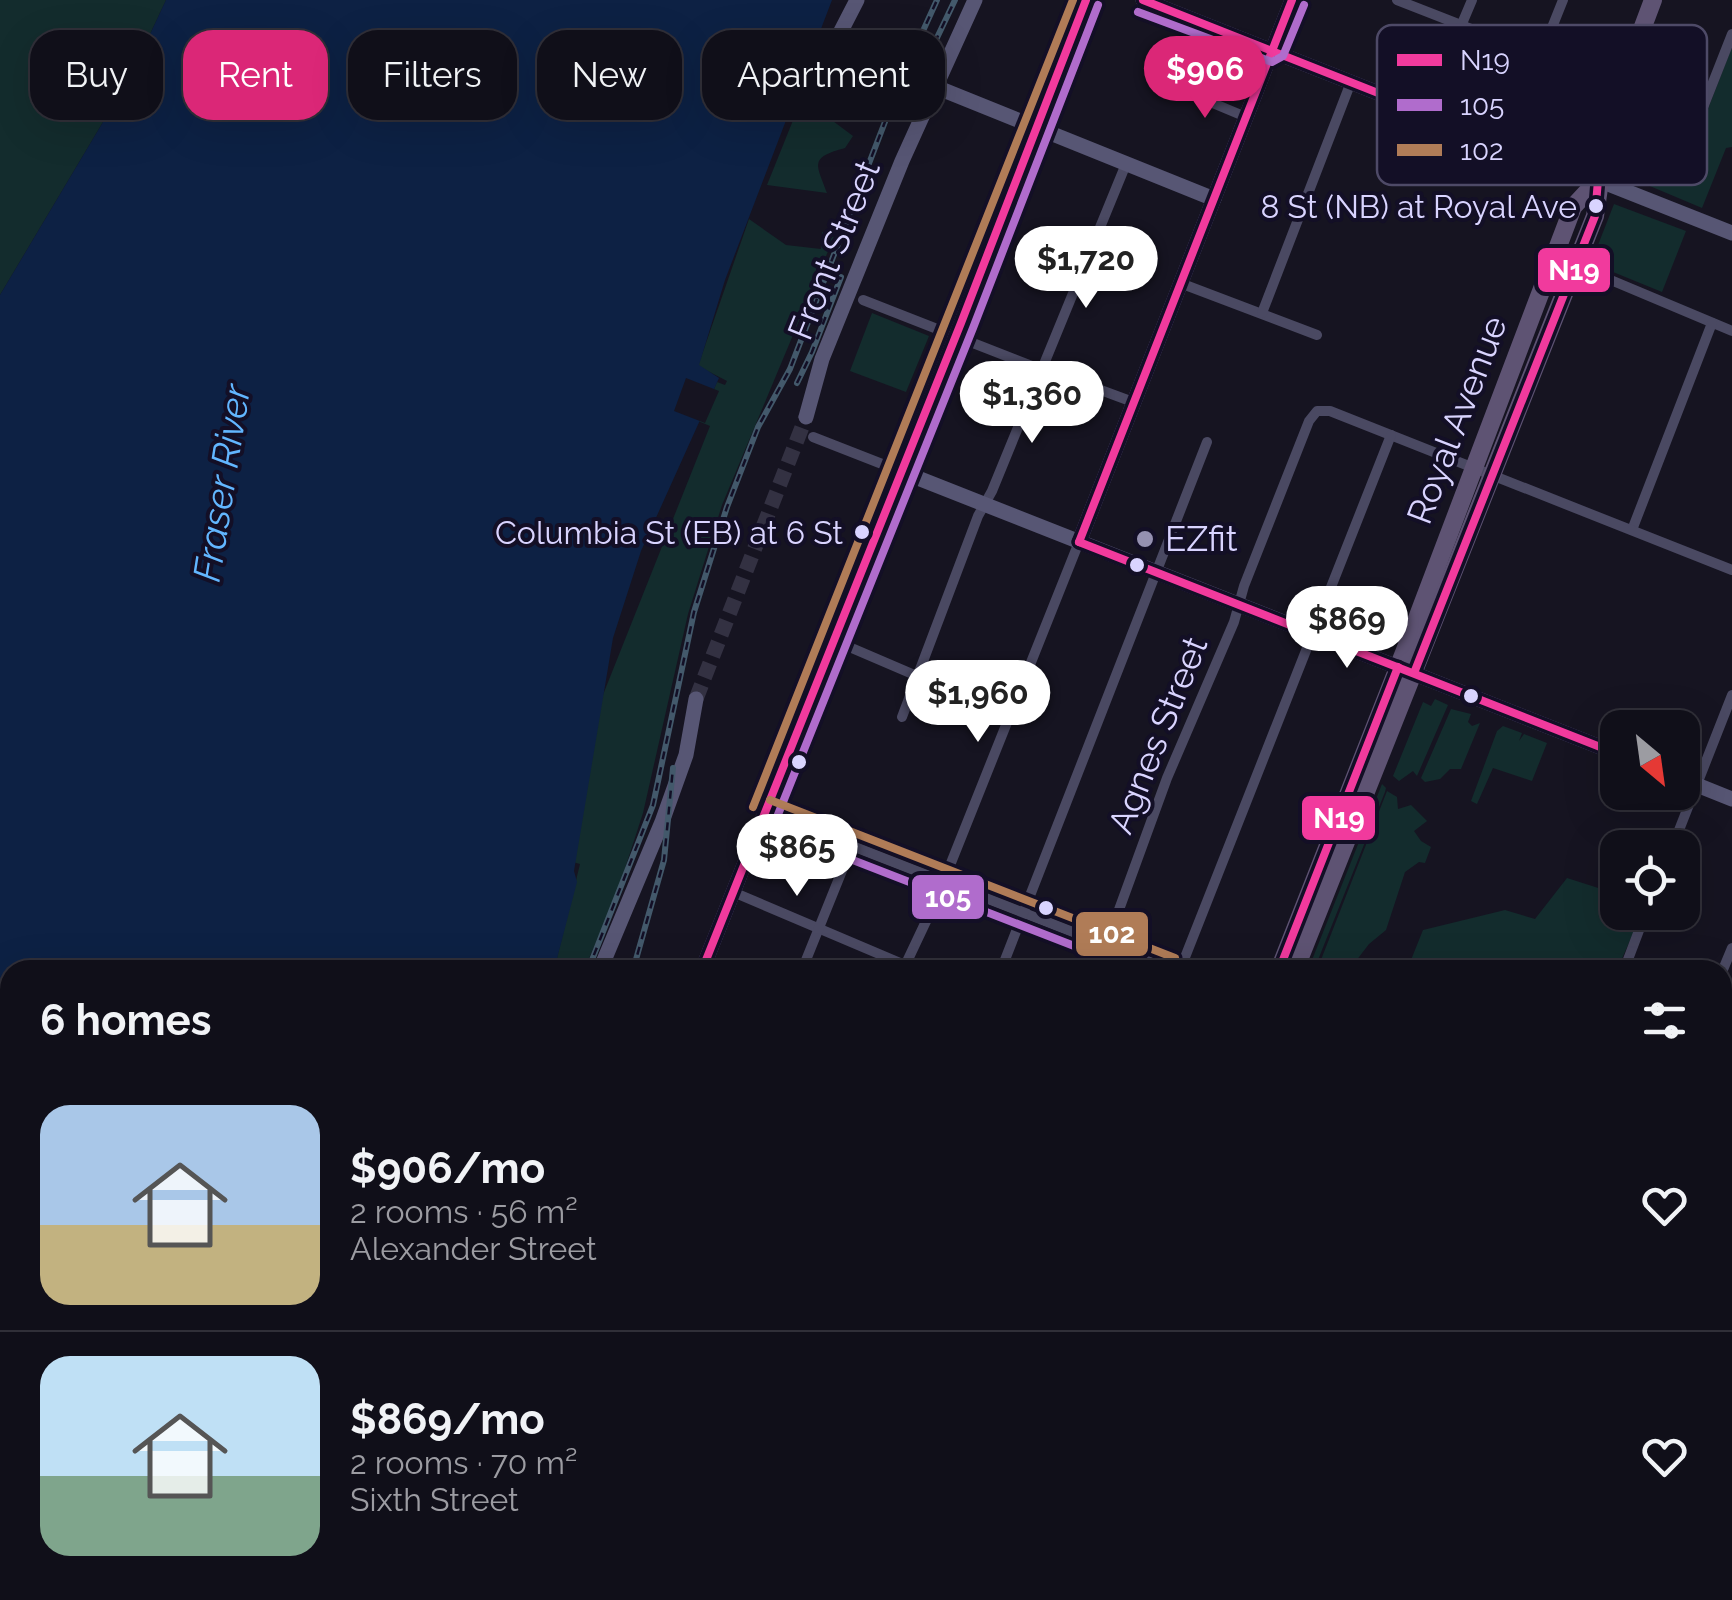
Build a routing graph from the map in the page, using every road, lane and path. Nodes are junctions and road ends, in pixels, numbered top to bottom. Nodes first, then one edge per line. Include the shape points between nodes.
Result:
1 (857, 0) edge
2 (975, 0) edge
3 (1086, 0) edge
4 (1143, 0) edge
5 (1292, 0) edge
6 (1398, 0) edge
7 (1472, 0) edge
8 (1563, 0) edge
9 (1653, 0) edge
10 (1462, 25) joint
11 (1553, 25) edge
12 (1643, 25) edge
13 (842, 30) edge
14 (1732, 34) edge
15 (1272, 50) junction
16 (945, 66) edge
17 (1351, 82) junction
18 (1179, 89) dead end
19 (945, 92) edge
20 (1377, 92) edge
21 (1707, 99) edge
22 (1246, 117) junction
23 (920, 120) edge
24 (1036, 128) junction
25 (1126, 164) junction
26 (1593, 185) edge
27 (1597, 185) edge
28 (1610, 185) edge
29 (1214, 199) junction
30 (1732, 234) edge
31 (1574, 264) junction
32 (1180, 282) junction
33 (863, 300) dead end
34 (1262, 313) junction
35 (1712, 323) junction
36 (1732, 331) edge
37 (956, 335) junction
38 (1316, 335) dead end
39 (1042, 370) junction
40 (1071, 379) dead end
41 (1132, 402) junction
42 (806, 416) tunnel mouth
43 (1391, 435) junction
44 (813, 437) dead end
45 (1207, 442) dead end
46 (900, 471) junction
47 (1482, 472) junction
48 (985, 504) junction
49 (1632, 530) junction
50 (1079, 542) junction
51 (1732, 570) edge
52 (1155, 571) junction
53 (1239, 604) junction
54 (1313, 634) junction
55 (833, 640) junction
56 (1406, 670) junction
57 (916, 676) junction
58 (1732, 695) edge
59 (696, 699) tunnel mouth
60 (902, 718) dead end
61 (1600, 747) edge
62 (1700, 761) edge
63 (1700, 786) edge
64 (1732, 799) edge
65 (765, 812) junction
66 (852, 846) junction
67 (944, 882) junction
68 (734, 892) junction
69 (1023, 912) junction
70 (818, 930) junction
71 (1639, 930) edge
72 (1106, 946) junction
73 (604, 960) edge
74 (706, 960) edge
75 (806, 960) edge
76 (886, 960) edge
77 (908, 960) edge
78 (1005, 960) edge
79 (1100, 960) edge
80 (1143, 960) edge
81 (1184, 960) edge
82 (1283, 960) edge
83 (1299, 960) edge
84 (1628, 960) edge

1 - 13 street
2 - 16 street, Front Street
3 - 24 street
4 - 15 street
5 - 15 street
6 - 10 street
7 - 10 street
8 - 11 street
9 - 12 main road, Royal Avenue
14 - 21 street
15 - 17 street
15 - 22 street
17 - 20 street
17 - 34 street
18 - 22 street
19 - 24 street
22 - 29 street
23 - 42 street, Front Street via 822,359
24 - 25 street
24 - 37 street
25 - 29 street
25 - 39 street
26 - 47 main road, Royal Avenue via 1572,207
27 - 31 main road, Royal Avenue via 1594,216
28 - 30 street
29 - 32 street
31 - 35 street
31 - 47 main road, Royal Avenue
32 - 34 street
32 - 41 street
33 - 37 street
34 - 38 street
35 - 36 street
35 - 49 street
37 - 39 street
37 - 46 street
39 - 48 street
40 - 41 street
41 - 50 street
43 - 47 street
43 - 53 street, Agnes Street via 1317,411
43 - 54 street
44 - 46 street
45 - 52 street
46 - 48 street
46 - 55 street
47 - 49 street
47 - 56 main road, Royal Avenue
48 - 50 street
48 - 57 street
49 - 51 street
50 - 52 street
50 - 67 street
52 - 53 street
52 - 69 street
53 - 54 street
53 - 72 street, Agnes Street
54 - 56 street
54 - 81 street
55 - 57 street
55 - 65 street
56 - 61 street
56 - 82 main road, Royal Avenue
56 - 83 main road, Royal Avenue
57 - 60 street
58 - 62 street
59 - 73 street via 686,755
63 - 64 street
65 - 66 street
65 - 68 street
66 - 67 street
66 - 70 street
67 - 69 street
67 - 77 street
68 - 70 street
68 - 74 street
69 - 72 street
69 - 78 street
70 - 75 street
70 - 76 street
71 - 84 street
72 - 79 street, Agnes Street
72 - 80 street

